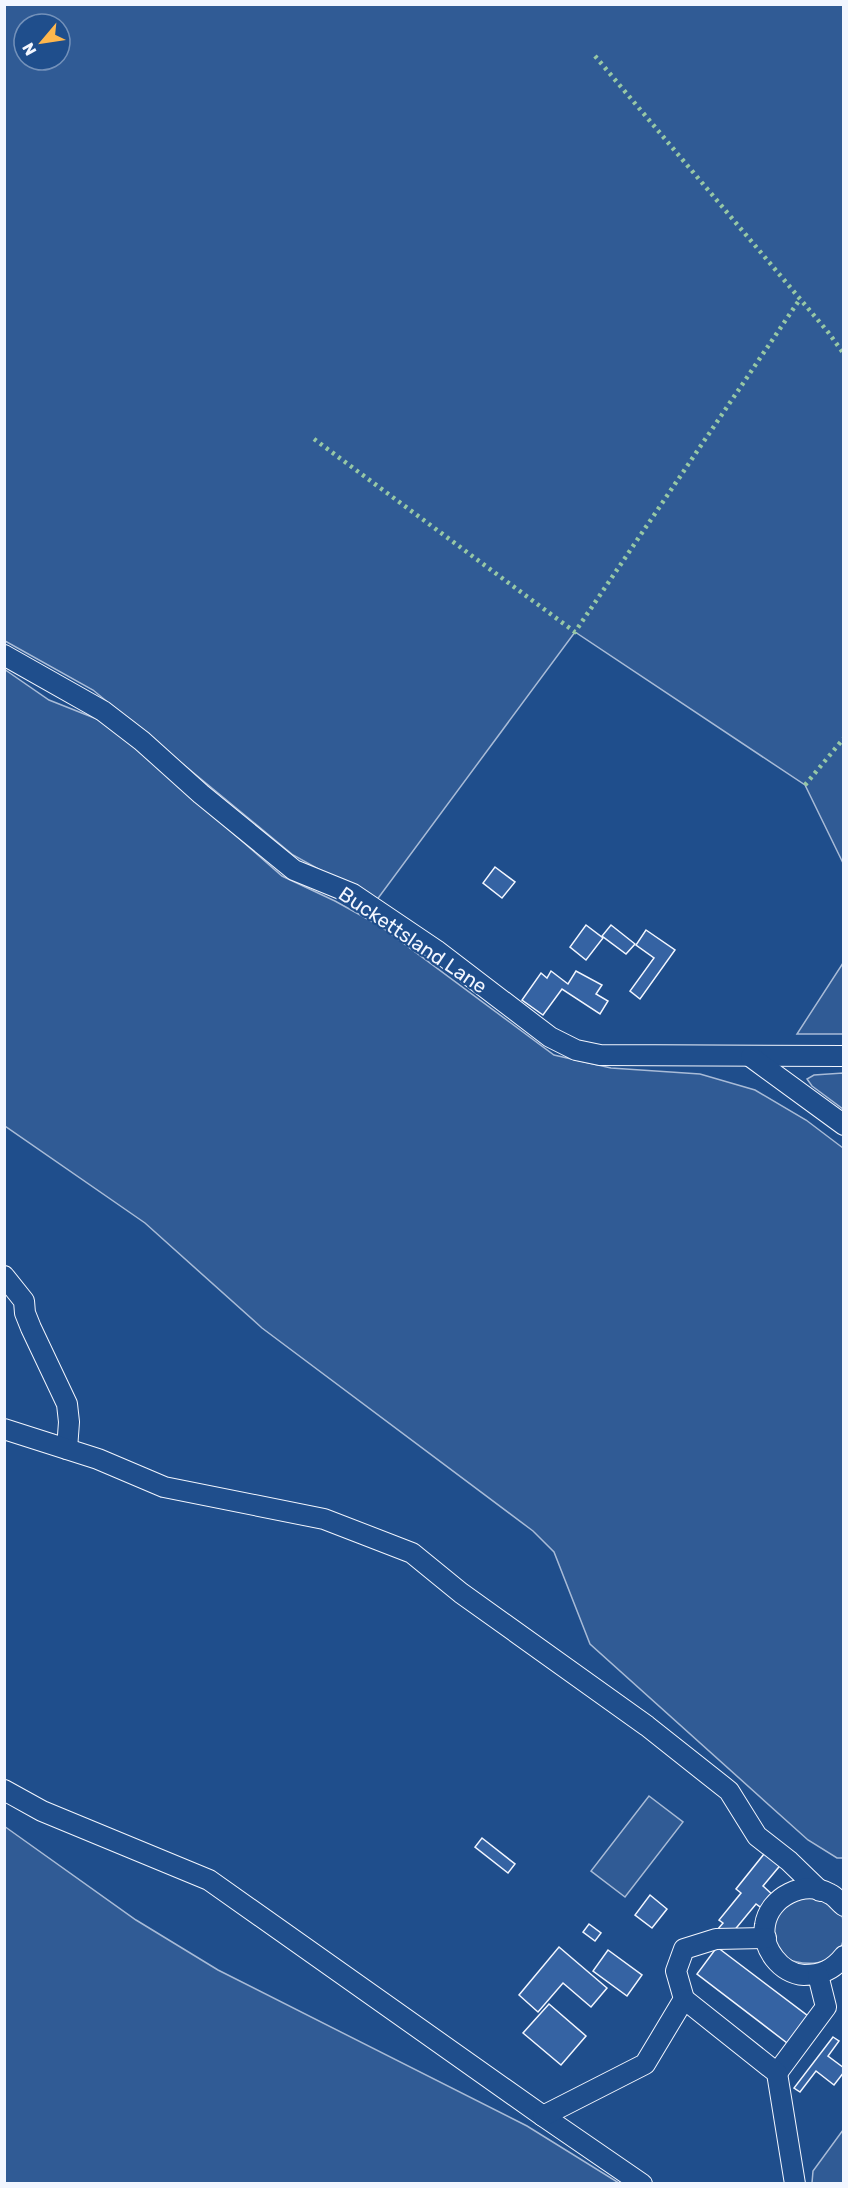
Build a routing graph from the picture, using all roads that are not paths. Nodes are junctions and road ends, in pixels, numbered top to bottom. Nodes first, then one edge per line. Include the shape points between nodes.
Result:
1 (4, 655) edge
2 (843, 1056) edge
3 (751, 1057) junction
4 (843, 1125) edge
5 (4, 1276) edge
6 (4, 1429) edge
7 (67, 1449) junction
8 (4, 1790) edge
9 (836, 1897) edge
10 (766, 1938) junction
11 (843, 1956) edge
12 (818, 1975) junction
13 (684, 1999) junction
14 (777, 2073) junction
15 (543, 2116) junction
16 (642, 2184) edge
17 (795, 2184) edge

1 - 3 street, Buckettsland Lane via 104,711 294,870 353,894 436,950 549,1037 576,1050 600,1055
2 - 3 street, Buckettsland Lane
3 - 4 street
5 - 7 street via 24,1300 31,1328 67,1404
6 - 7 street
7 - 9 street via 164,1487 324,1519 412,1553 729,1791 757,1836
8 - 15 street via 42,1811 209,1880
9 - 10 street via 809,1888 789,1892 773,1906 765,1925
10 - 12 street via 778,1964 796,1974
10 - 13 street via 716,1939 684,1949 676,1971
11 - 12 street via 836,1966
12 - 14 street via 826,2007
13 - 14 street
13 - 15 street via 645,2064
14 - 17 street
15 - 16 street

